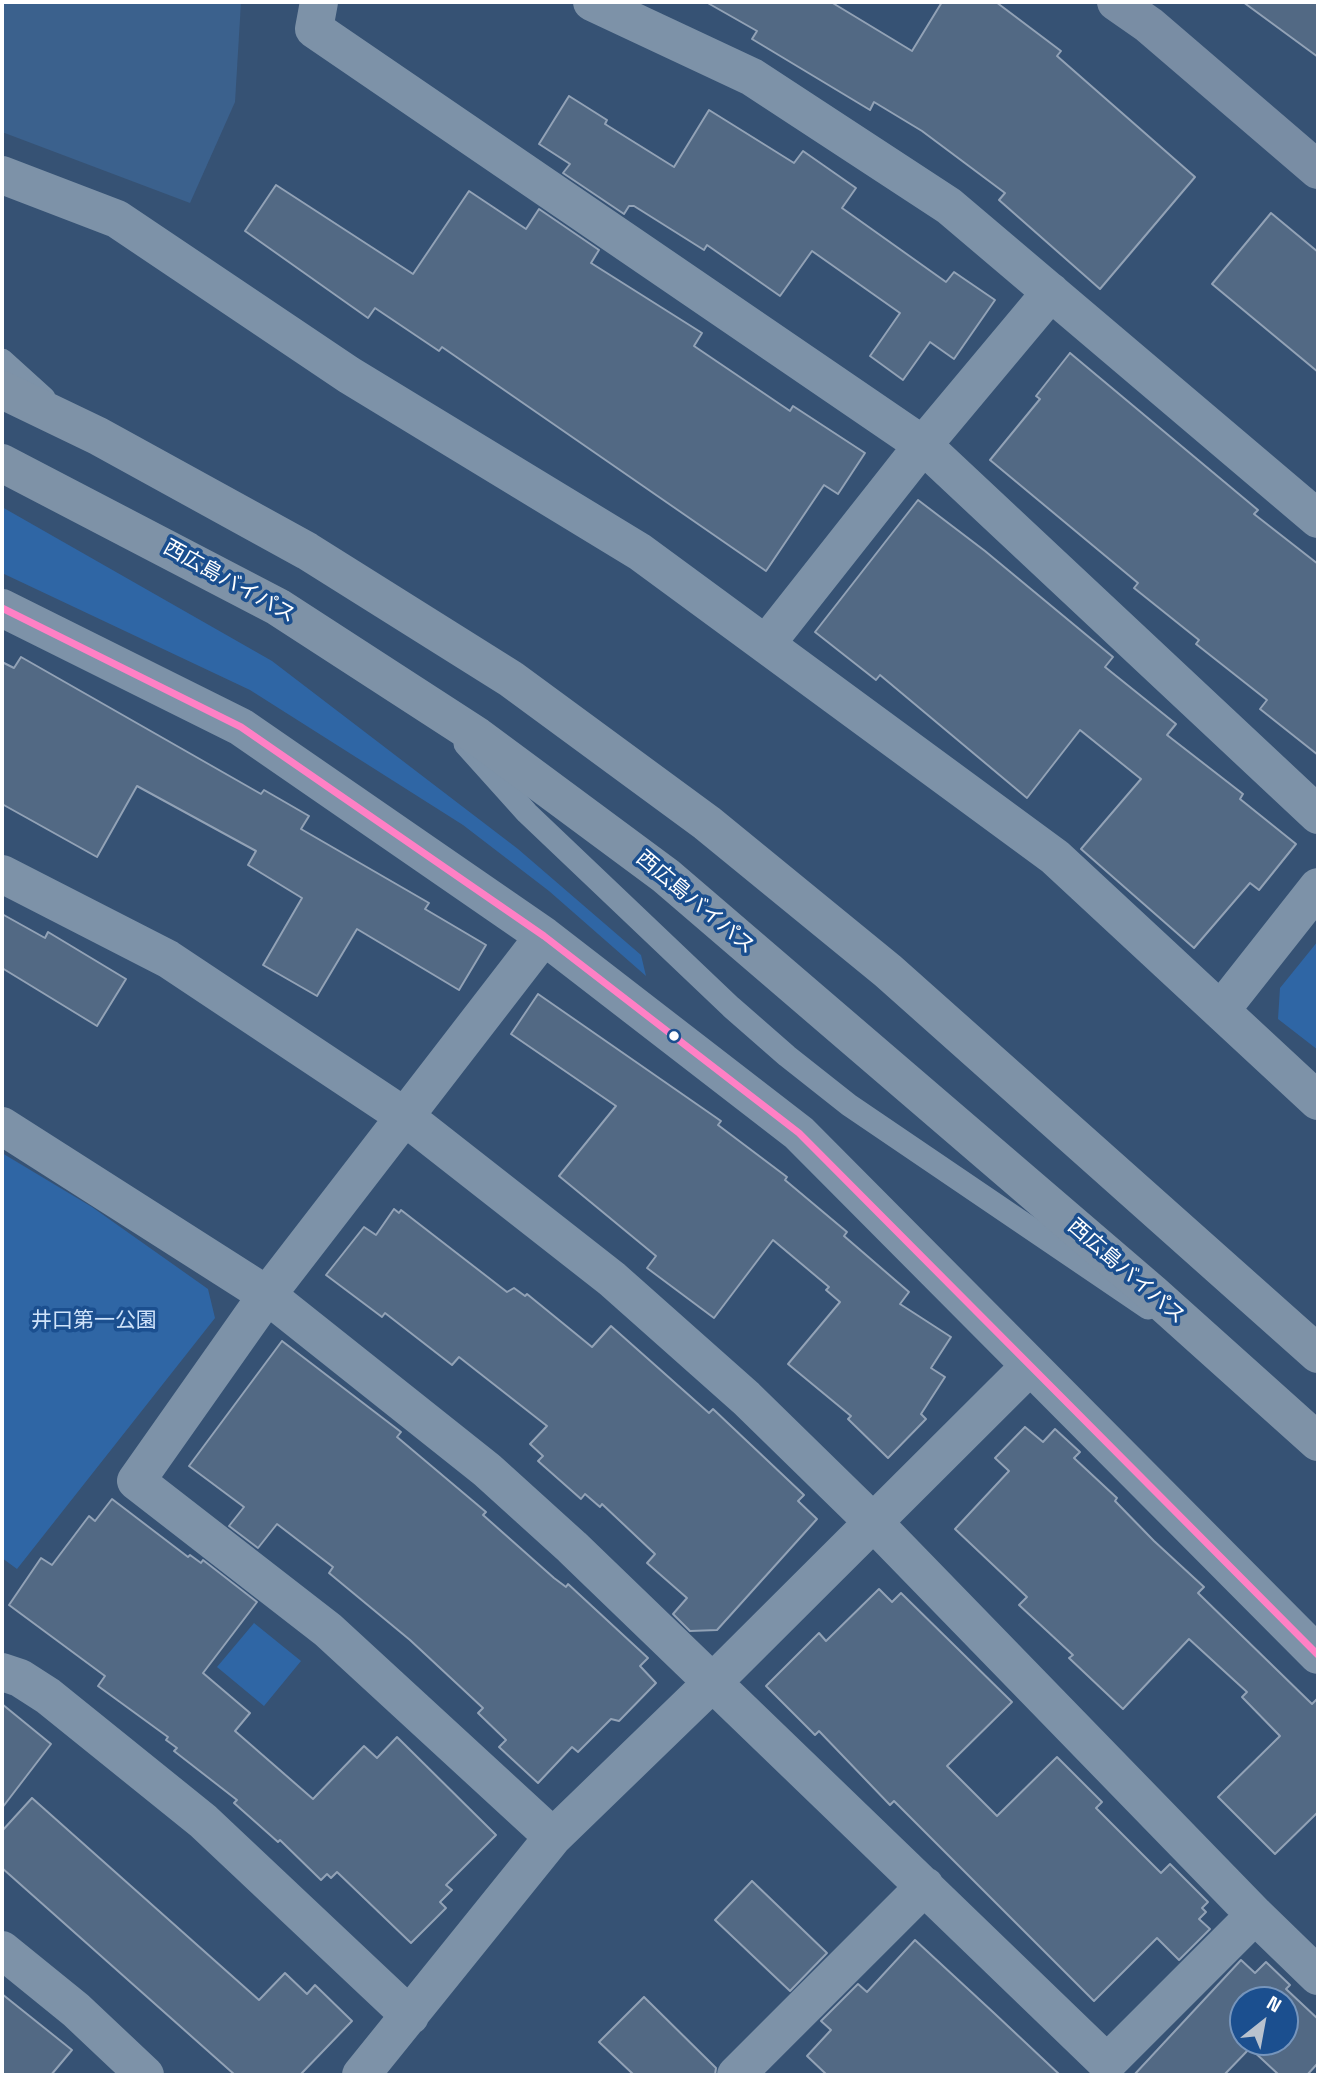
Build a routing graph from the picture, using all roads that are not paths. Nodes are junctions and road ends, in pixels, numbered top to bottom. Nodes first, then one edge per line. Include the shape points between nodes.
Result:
1 (319, 2) edge
2 (592, 2) edge
3 (1116, 2) edge
4 (1318, 170) edge
5 (2, 175) edge
6 (1051, 292) junction
7 (2, 360) edge
8 (2, 390) edge
9 (74, 425) junction
10 (923, 446) junction
11 (2, 463) edge
12 (1317, 514) edge
13 (2, 608) edge
14 (766, 644) junction
15 (431, 706) junction
16 (1318, 816) edge
17 (2, 874) edge
18 (1318, 887) edge
19 (544, 936) junction
20 (1220, 1010) junction
21 (1318, 1101) edge
22 (404, 1116) junction
23 (2, 1126) edge
24 (267, 1295) junction
25 (1216, 1351) junction
26 (1318, 1354) edge
27 (1030, 1366) junction
28 (1318, 1442) edge
29 (874, 1523) junction
30 (1318, 1655) edge
31 (2, 1672) edge
32 (713, 1682) junction
33 (553, 1837) junction
34 (925, 1886) junction
35 (1255, 1915) junction
36 (2, 1950) edge
37 (1318, 1976) edge
38 (410, 2016) junction
39 (124, 2068) edge
40 (362, 2075) edge
41 (736, 2075) edge

1 - 10 street via 314,29
2 - 6 street via 752,77 949,206
3 - 4 street
5 - 14 street via 117,219 349,375 640,552
6 - 10 street
6 - 12 street
7 - 9 lane
8 - 9 highway
9 - 26 highway via 307,551 499,672 707,823 888,971
10 - 14 street
10 - 16 street
11 - 15 highway, 西広島バイパス via 278,607
13 - 19 street via 242,727
14 - 20 street via 1055,857
15 - 25 highway, 西広島バイパス via 666,876
15 - 25 lane via 527,813 787,1056 933,1164
17 - 22 street via 168,958
18 - 20 street
19 - 22 street
19 - 27 street via 799,1133
20 - 21 street
22 - 24 street
22 - 29 street via 612,1279 746,1398
23 - 24 street
24 - 32 street via 487,1470
24 - 33 street via 136,1481 328,1630
25 - 28 highway, 西広島バイパス
27 - 29 street
27 - 30 street
29 - 32 street
29 - 35 street
31 - 38 street via 48,1696 203,1821
32 - 33 street
32 - 34 street
33 - 38 street
34 - 35 street via 1107,2063
34 - 41 street
35 - 37 street
36 - 39 street via 76,2010
38 - 40 street

